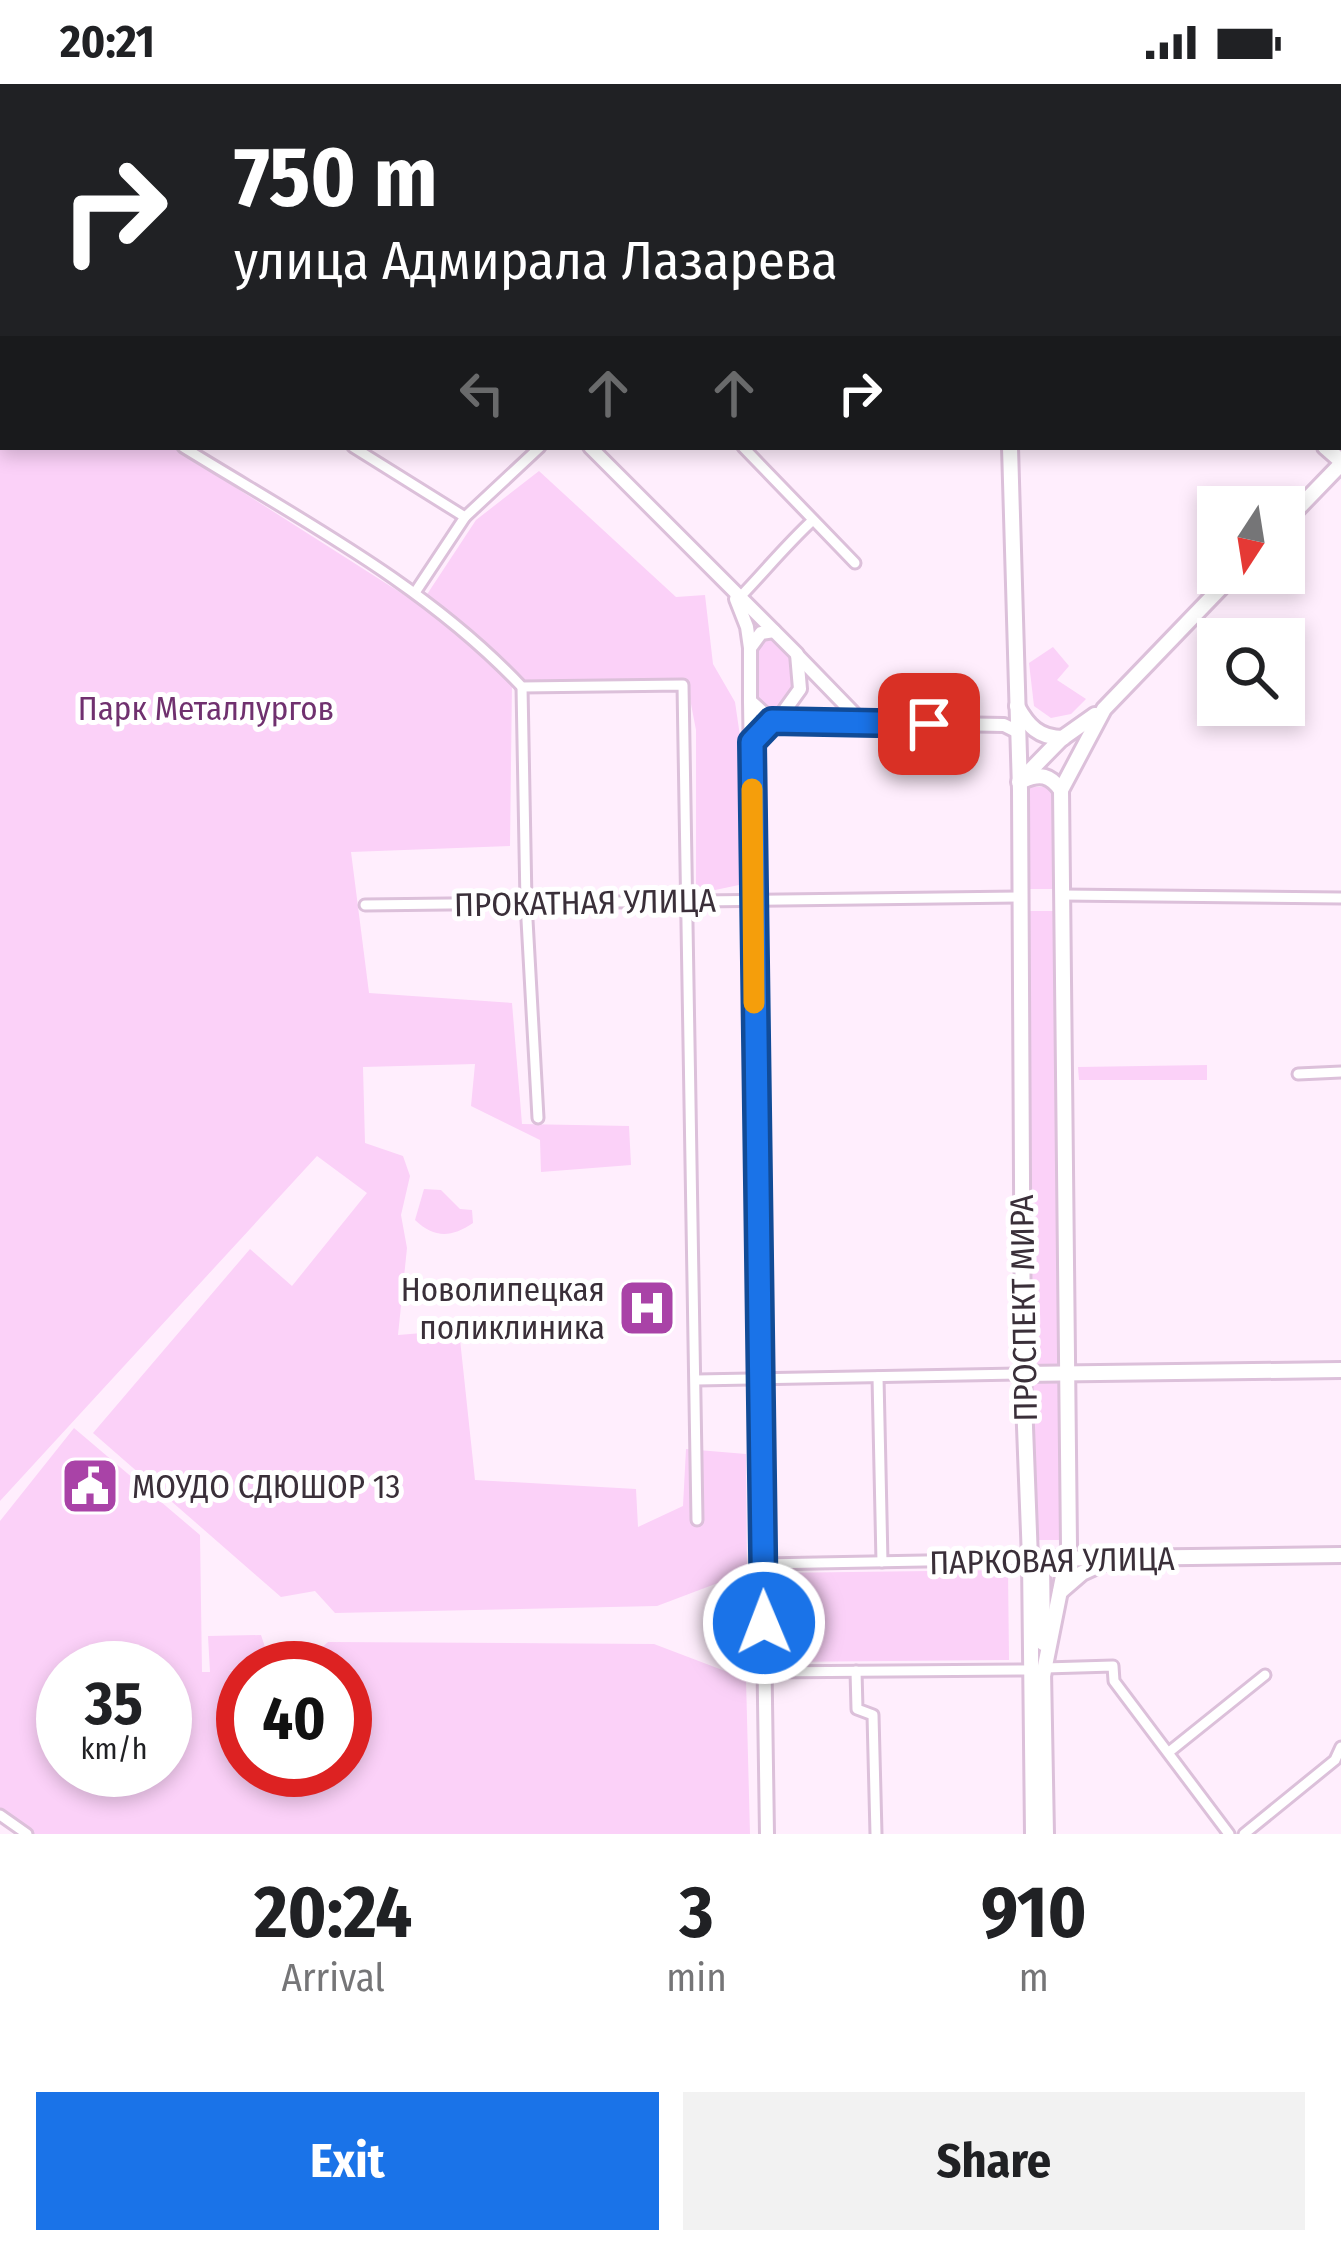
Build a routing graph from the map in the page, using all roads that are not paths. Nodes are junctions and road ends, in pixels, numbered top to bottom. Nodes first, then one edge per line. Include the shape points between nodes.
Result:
1 (188, 450) edge
2 (358, 450) edge
3 (537, 450) edge
4 (593, 450) edge
5 (746, 450) edge
6 (1010, 450) edge
7 (1341, 462) edge
8 (1305, 501) edge
9 (465, 517) junction
10 (814, 520) junction
11 (855, 563) dead end
12 (416, 591) junction
13 (735, 592) junction
14 (1215, 594) edge
15 (774, 631) junction
16 (750, 648) junction
17 (797, 654) junction
18 (522, 687) junction
19 (750, 701) junction
20 (1015, 701) junction
21 (1104, 709) junction
22 (774, 721) junction
23 (863, 723) junction
24 (1010, 728) junction
25 (1088, 732) junction
26 (1044, 737) junction
27 (1061, 739) junction
28 (752, 742) junction
29 (1019, 782) junction
30 (1060, 790) junction
31 (1062, 895) junction
32 (1020, 897) junction
33 (1341, 898) edge
34 (753, 899) junction
35 (689, 901) junction
36 (526, 902) junction
37 (365, 904) dead end
38 (1341, 1072) edge
39 (1298, 1074) dead end
40 (538, 1118) dead end
41 (1341, 1370) edge
42 (1070, 1372) junction
43 (1022, 1374) junction
44 (878, 1377) junction
45 (760, 1379) junction
46 (697, 1380) junction
47 (698, 1520) dead end
48 (1341, 1555) edge
49 (1036, 1560) junction
50 (1066, 1560) junction
51 (1111, 1560) junction
52 (882, 1562) junction
53 (764, 1564) junction
54 (1059, 1592) junction
55 (856, 1671) junction
56 (765, 1672) junction
57 (1039, 1672) junction
58 (1265, 1675) dead end
59 (1341, 1747) edge
60 (1169, 1752) junction
61 (0, 1815) edge
62 (27, 1834) edge
63 (766, 1834) edge
64 (876, 1834) edge
65 (1033, 1834) edge
66 (1046, 1834) edge
67 (1229, 1834) edge
68 (1244, 1834) edge

1 - 12 street
2 - 9 street
3 - 9 street
4 - 13 street
5 - 10 street
6 - 20 main road, ПРОСПЕКТ МИРА
7 - 8 main road
9 - 12 street
10 - 11 street
10 - 13 street
12 - 18 street
13 - 15 street
13 - 16 street
14 - 21 main road
15 - 16 street via 760,633
15 - 17 street
16 - 19 street
17 - 22 street via 800,689
17 - 23 street
18 - 35 street via 682,685
18 - 36 street
19 - 22 street
19 - 28 street
20 - 24 main road, ПРОСПЕКТ МИРА
20 - 26 main road
21 - 25 main road, ПРОСПЕКТ МИРА
21 - 27 main road
22 - 23 street
22 - 28 street
23 - 24 street
24 - 26 main road
24 - 29 main road, ПРОСПЕКТ МИРА
25 - 27 main road
25 - 30 main road, ПРОСПЕКТ МИРА
26 - 27 main road
27 - 29 main road
28 - 34 street
29 - 30 main road via 1042,776
29 - 32 main road, ПРОСПЕКТ МИРА
30 - 31 main road, ПРОСПЕКТ МИРА
31 - 33 street
31 - 42 main road, ПРОСПЕКТ МИРА
32 - 34 street, ПРОКАТНАЯ УЛИЦА
32 - 43 main road, ПРОСПЕКТ МИРА
34 - 35 street, ПРОКАТНАЯ УЛИЦА
34 - 45 street
35 - 36 street, ПРОКАТНАЯ УЛИЦА
35 - 46 street
36 - 37 street, ПРОКАТНАЯ УЛИЦА
36 - 40 street
38 - 39 street
41 - 42 main road
42 - 43 main road
42 - 50 main road, ПРОСПЕКТ МИРА
43 - 44 street
43 - 49 main road, ПРОСПЕКТ МИРА
44 - 45 street
44 - 52 street
45 - 46 street
45 - 53 street
46 - 47 street
48 - 51 main road, ПАРКОВАЯ УЛИЦА
49 - 50 main road, ПАРКОВАЯ УЛИЦА
49 - 52 street, ПАРКОВАЯ УЛИЦА
49 - 57 main road, ПРОСПЕКТ МИРА
50 - 51 main road, ПАРКОВАЯ УЛИЦА
50 - 54 main road, ПРОСПЕКТ МИРА
51 - 54 main road
52 - 53 street, ПАРКОВАЯ УЛИЦА
53 - 56 street
54 - 57 main road, ПРОСПЕКТ МИРА
55 - 56 street
55 - 57 street
55 - 64 street via 857,1709 873,1715
56 - 63 street
57 - 60 street via 1113,1666 1114,1681
57 - 65 main road, ПРОСПЕКТ МИРА
57 - 66 main road, ПРОСПЕКТ МИРА
58 - 60 street
59 - 68 street
60 - 67 street
61 - 62 street

